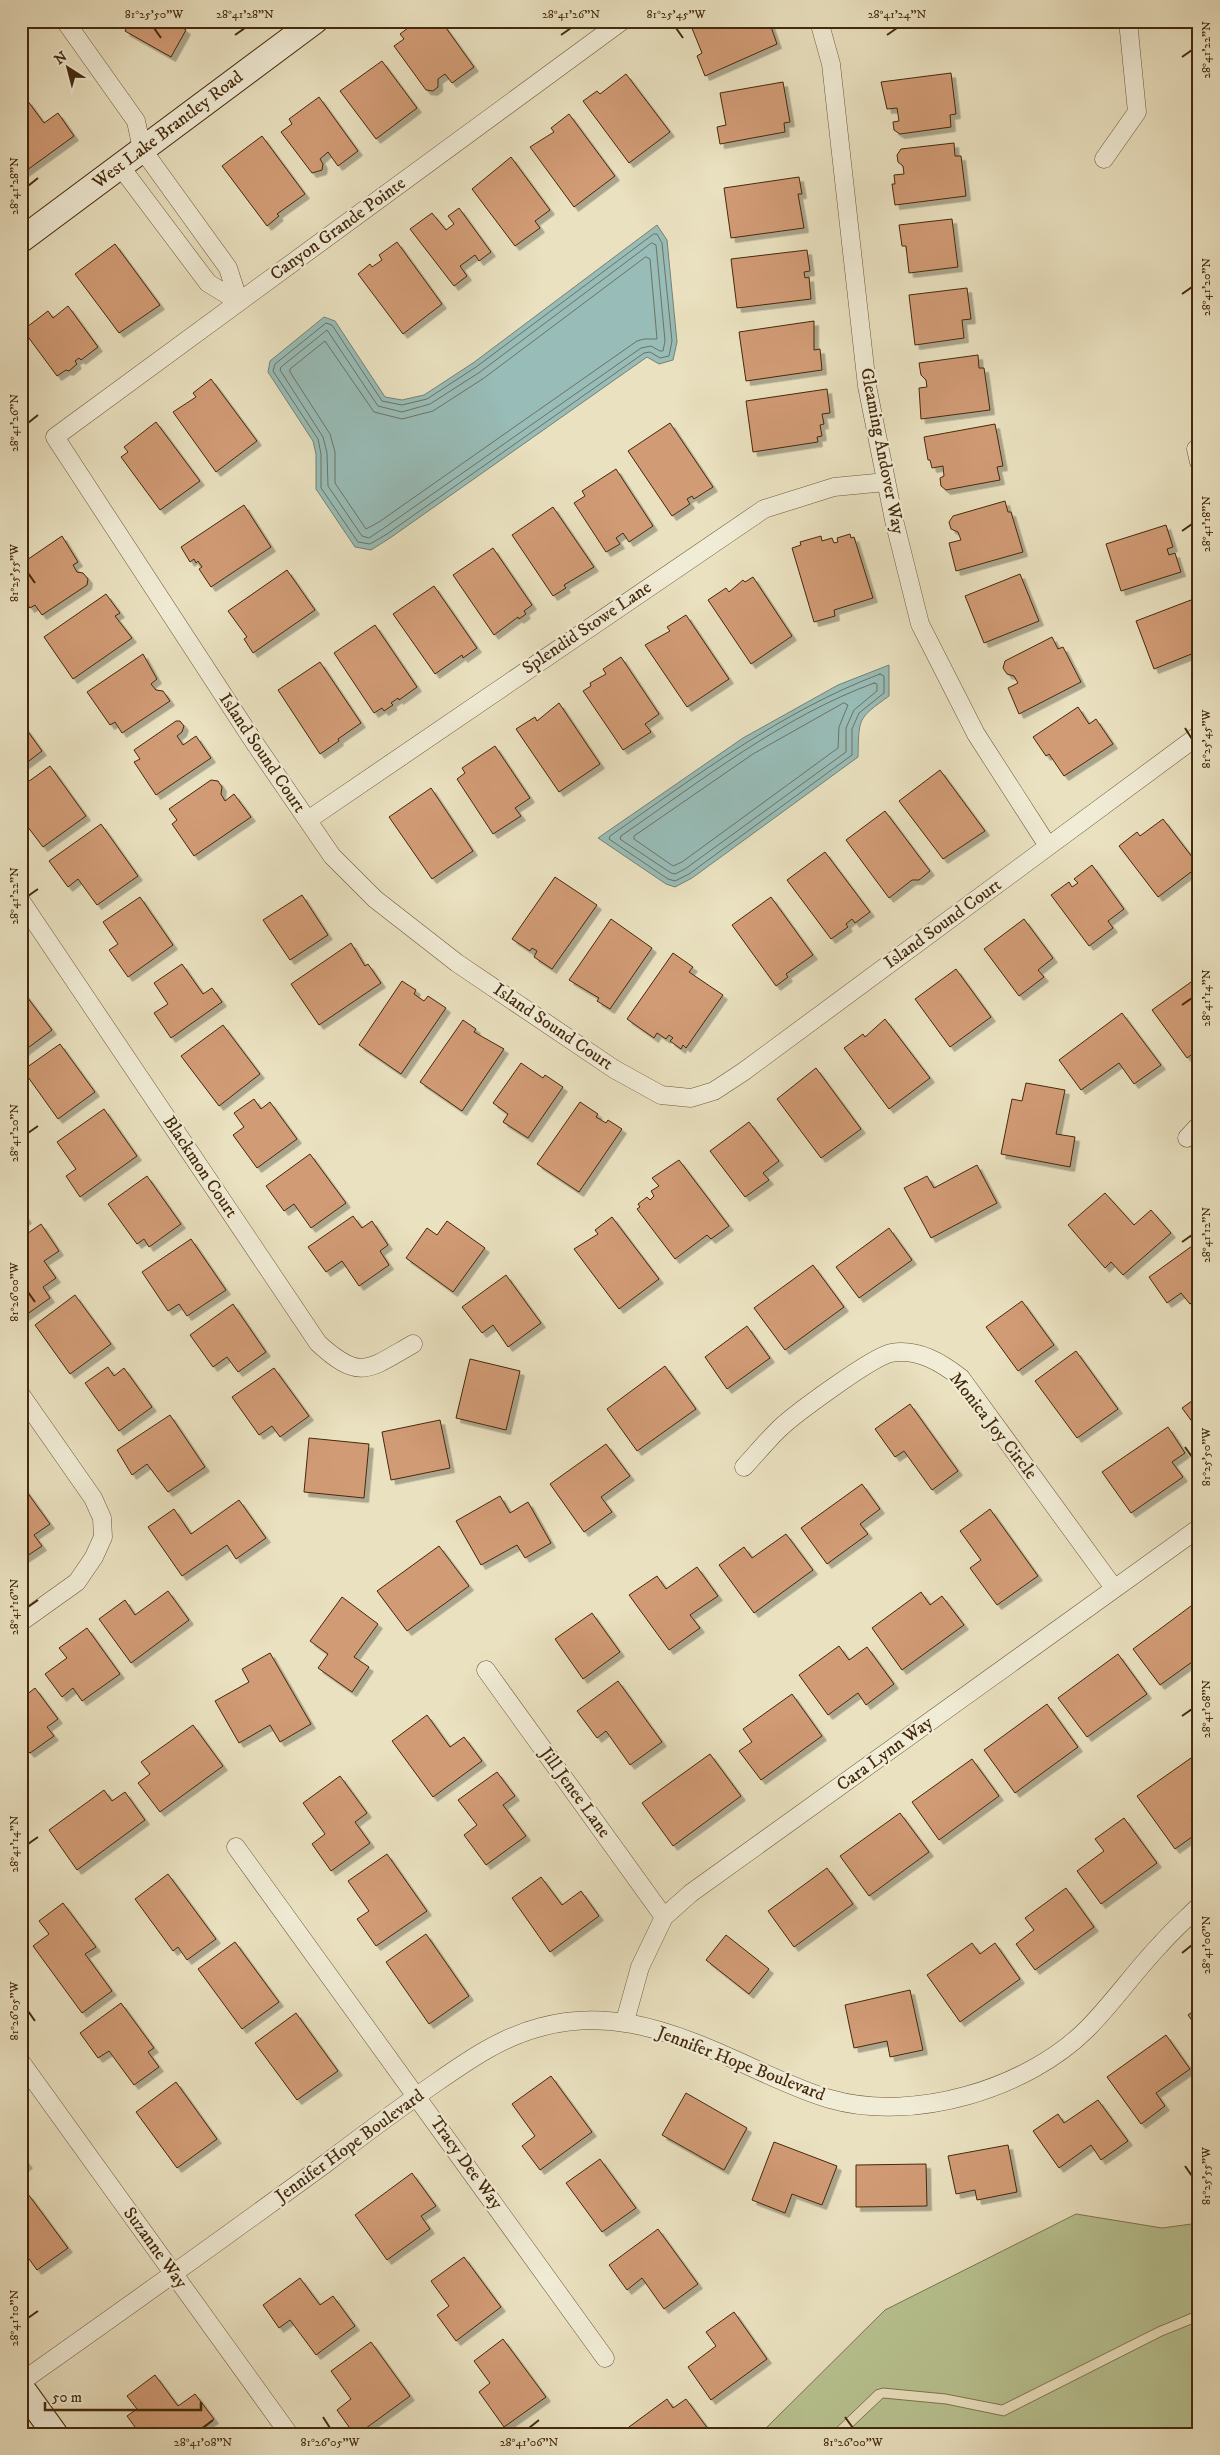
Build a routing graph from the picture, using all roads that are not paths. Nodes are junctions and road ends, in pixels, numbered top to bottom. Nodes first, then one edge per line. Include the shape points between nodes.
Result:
1 (65, 21) edge
2 (316, 21) edge
3 (622, 21) edge
4 (819, 21) edge
5 (1128, 21) edge
6 (142, 149) junction
7 (1104, 159) dead end
8 (120, 166) junction
9 (21, 240) edge
10 (239, 302) junction
11 (55, 437) joint
12 (886, 482) junction
13 (1199, 735) edge
14 (308, 820) junction
15 (1048, 846) junction
16 (21, 900) edge
17 (1199, 1124) edge
18 (1187, 1138) dead end
19 (413, 1344) dead end
20 (21, 1395) edge
21 (744, 1467) dead end
22 (1199, 1528) edge
23 (1114, 1588) junction
24 (21, 1622) edge
25 (486, 1670) dead end
26 (236, 1847) dead end
27 (1199, 1906) edge
28 (664, 1917) junction
29 (625, 2021) junction
30 (21, 2062) edge
31 (418, 2096) junction
32 (174, 2275) junction
33 (605, 2358) dead end
34 (21, 2382) edge
35 (21, 2387) edge
36 (55, 2434) edge
37 (289, 2434) edge

1 - 6 street via 136,121
2 - 6 street, West Lake Brantley Road
3 - 10 street, Canyon Grande Pointe
4 - 12 street, Gleaming Andover Way via 831,64 867,386
5 - 7 street via 1137,112
6 - 8 street, West Lake Brantley Road
6 - 10 street via 228,268
8 - 9 street, West Lake Brantley Road
8 - 10 street via 208,283
10 - 11 street, Canyon Grande Pointe
11 - 14 street, Island Sound Court
12 - 14 street, Splendid Stowe Lane via 834,487 764,508
12 - 15 street, Gleaming Andover Way via 920,624 976,734
13 - 15 street, Island Sound Court
14 - 15 street, Island Sound Court via 332,856 375,899 457,963 614,1069 661,1095 691,1098 714,1091 744,1072
16 - 19 street, Blackmon Court via 318,1343 334,1358 353,1367 370,1368
17 - 18 street
20 - 24 street via 93,1498 102,1518 103,1537 94,1557 76,1582
21 - 23 street, Monica Joy Circle via 779,1429 868,1363 891,1353 914,1353 941,1362 961,1378
22 - 23 street, Cara Lynn Way
23 - 28 street, Cara Lynn Way via 691,1894
25 - 28 street, Jill Jenee Lane
26 - 31 street, Tracy Dee Way
27 - 29 street, Jennifer Hope Boulevard via 1160,1945 1086,2030 1048,2060 995,2087 941,2102 880,2108 830,2099 679,2036
28 - 29 street, Cara Lynn Way via 640,1967
29 - 31 street, Jennifer Hope Boulevard via 544,2026 508,2038 469,2060
30 - 32 street, Suzanne Way
31 - 32 street, Jennifer Hope Boulevard
31 - 33 street, Tracy Dee Way
32 - 34 street, Jennifer Hope Boulevard
32 - 37 street, Suzanne Way
35 - 36 street

